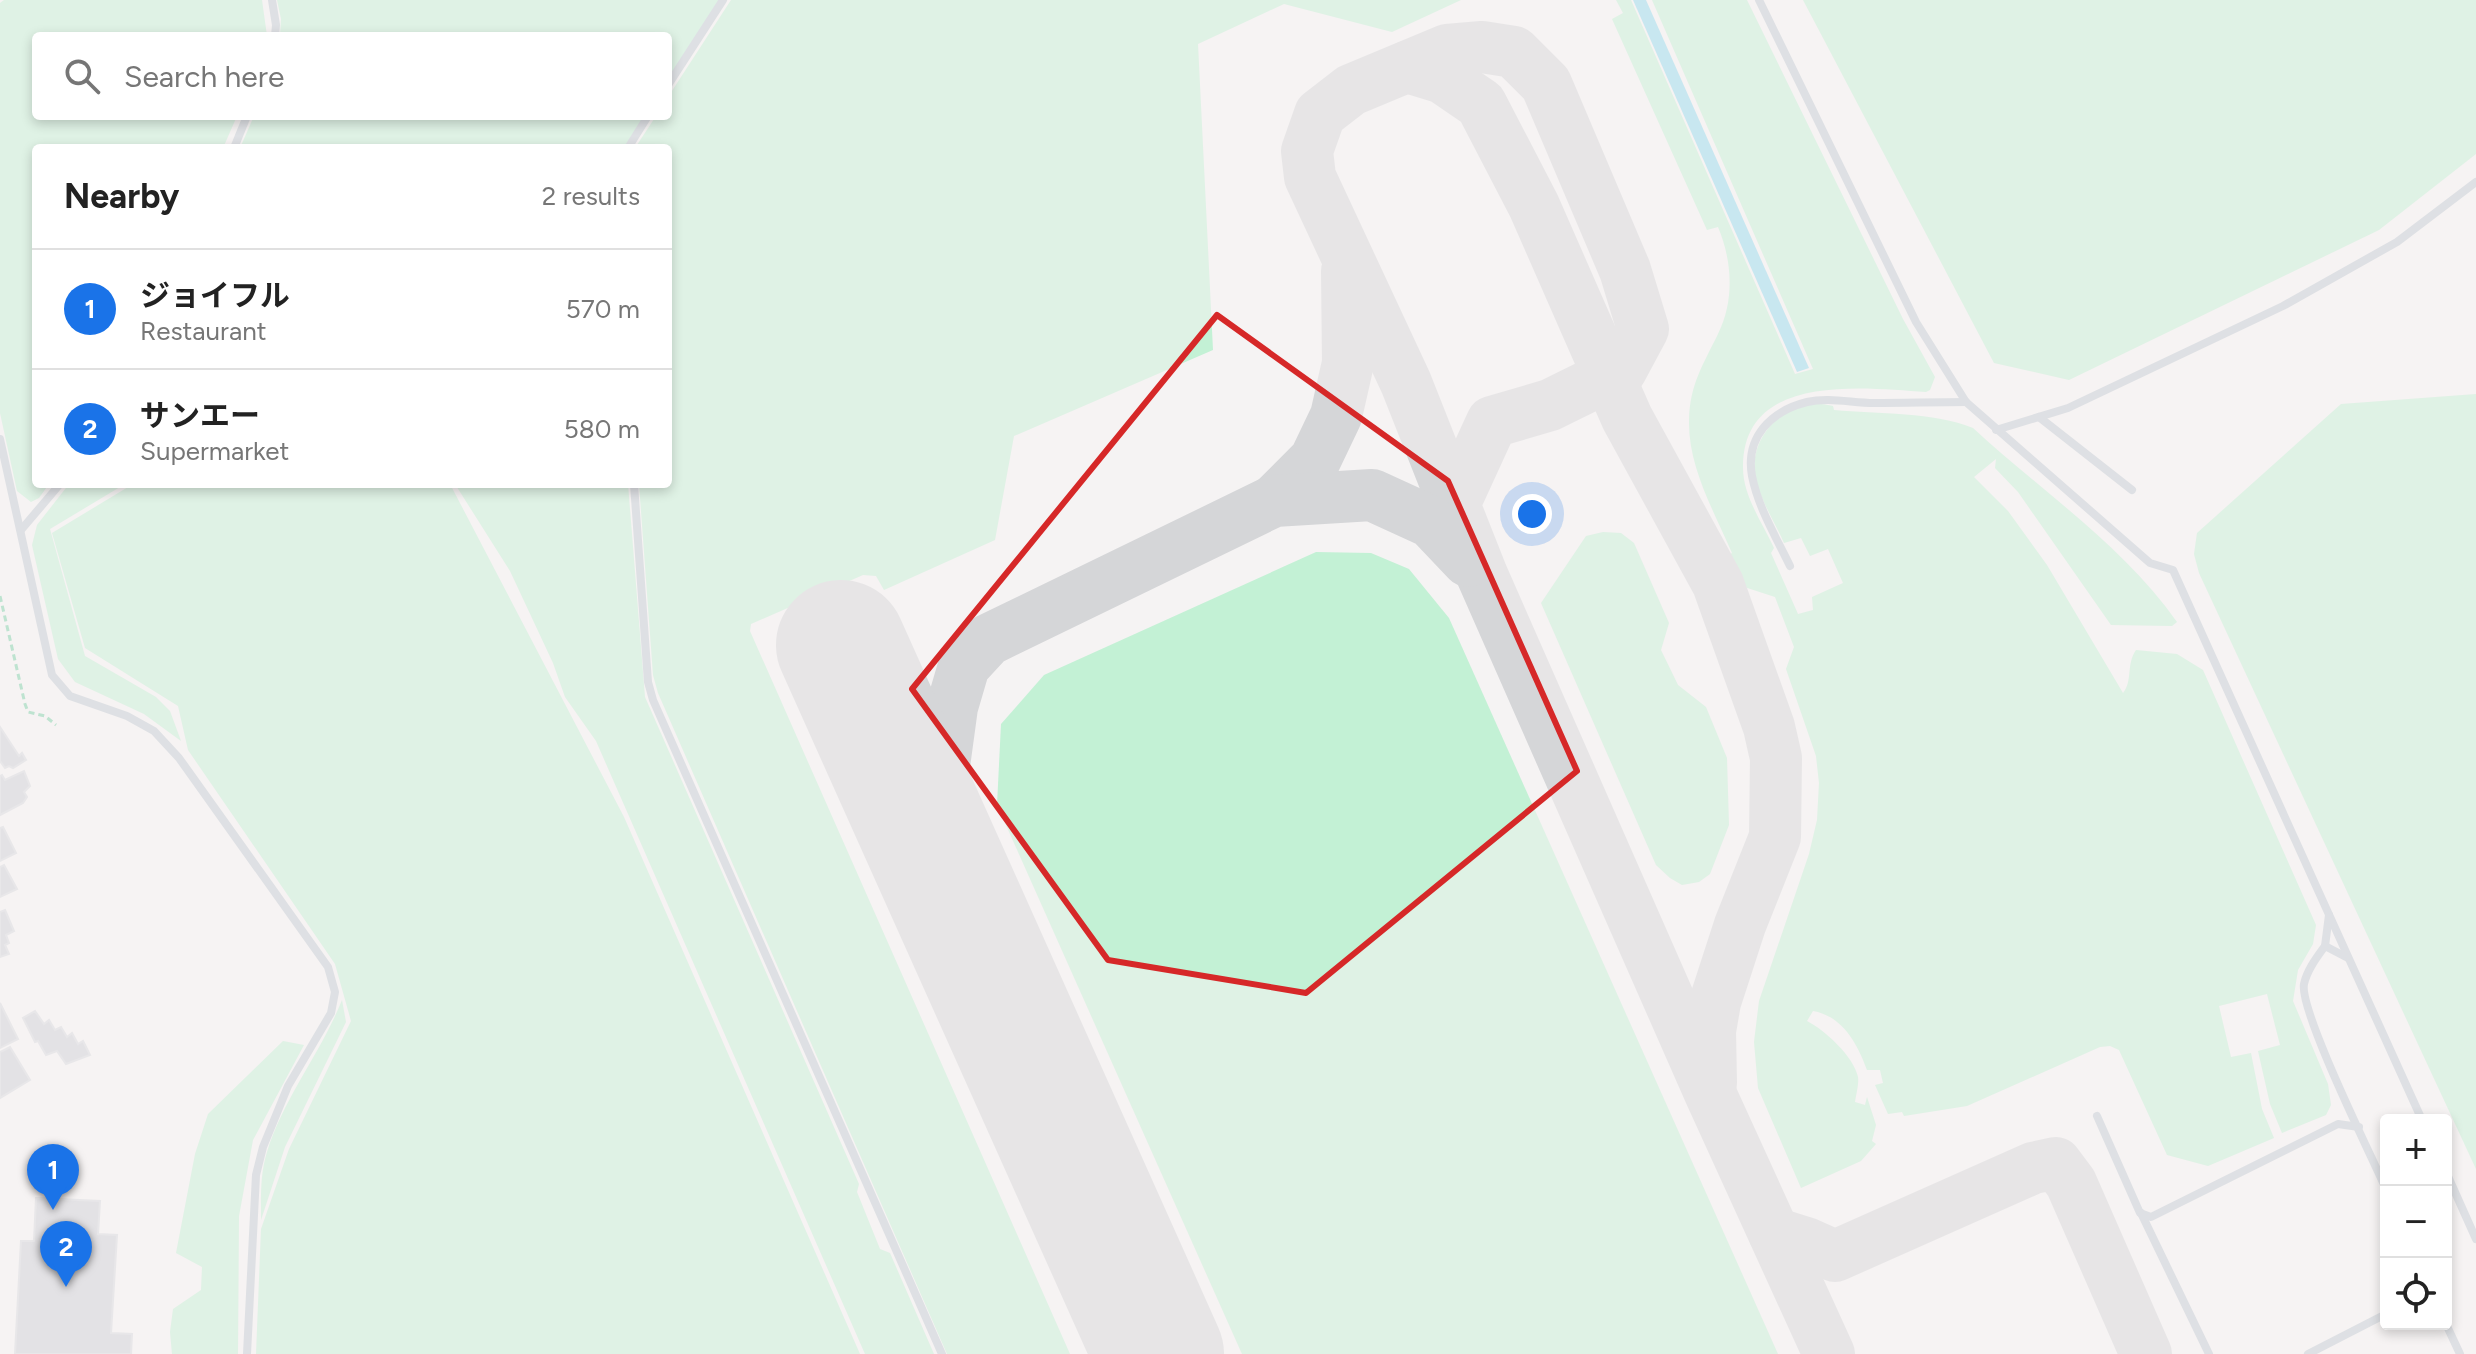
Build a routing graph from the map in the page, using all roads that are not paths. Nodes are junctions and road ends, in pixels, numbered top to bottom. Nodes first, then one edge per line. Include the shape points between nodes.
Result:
1 (272, 0) edge
2 (723, 0) edge
3 (1759, 0) edge
4 (275, 32) edge
5 (672, 79) edge
6 (245, 120) edge
7 (646, 120) edge
8 (236, 144) edge
9 (630, 144) edge
10 (2476, 182) edge
11 (1966, 402) junction
12 (2039, 417) junction
13 (1996, 430) junction
14 (0, 439) edge
15 (57, 488) edge
16 (634, 488) edge
17 (2132, 490) dead end
18 (21, 530) junction
19 (1790, 566) dead end
20 (2329, 914) junction
21 (2325, 946) junction
22 (2349, 958) junction
23 (2419, 1114) edge
24 (2097, 1116) dead end
25 (2359, 1127) junction
26 (2452, 1185) edge
27 (2385, 1186) edge
28 (2140, 1213) junction
29 (2476, 1239) edge
30 (2380, 1317) edge
31 (2449, 1330) edge
32 (247, 1354) edge
33 (942, 1354) edge
34 (2209, 1354) edge
35 (2308, 1354) edge
36 (2460, 1354) edge

1 - 4 lane
2 - 5 lane
3 - 11 lane via 1916,322
6 - 8 lane
7 - 9 lane
10 - 12 lane via 2397,242 2283,306
11 - 13 lane
11 - 19 lane via 1807,402 1770,417 1753,440 1752,474
12 - 13 lane
12 - 17 lane
13 - 20 lane via 2150,563 2173,570
14 - 18 lane
15 - 18 lane
16 - 33 lane via 653,700
18 - 32 lane via 52,675 70,696 154,731 179,758 328,967 335,992 331,1013 288,1086 256,1175
20 - 21 lane
20 - 22 lane
21 - 22 lane
21 - 25 lane via 2304,985 2310,1017
22 - 23 lane
24 - 28 lane
25 - 27 lane
25 - 28 lane via 2338,1124 2151,1217
26 - 29 lane
28 - 34 lane
30 - 35 lane
31 - 36 lane

